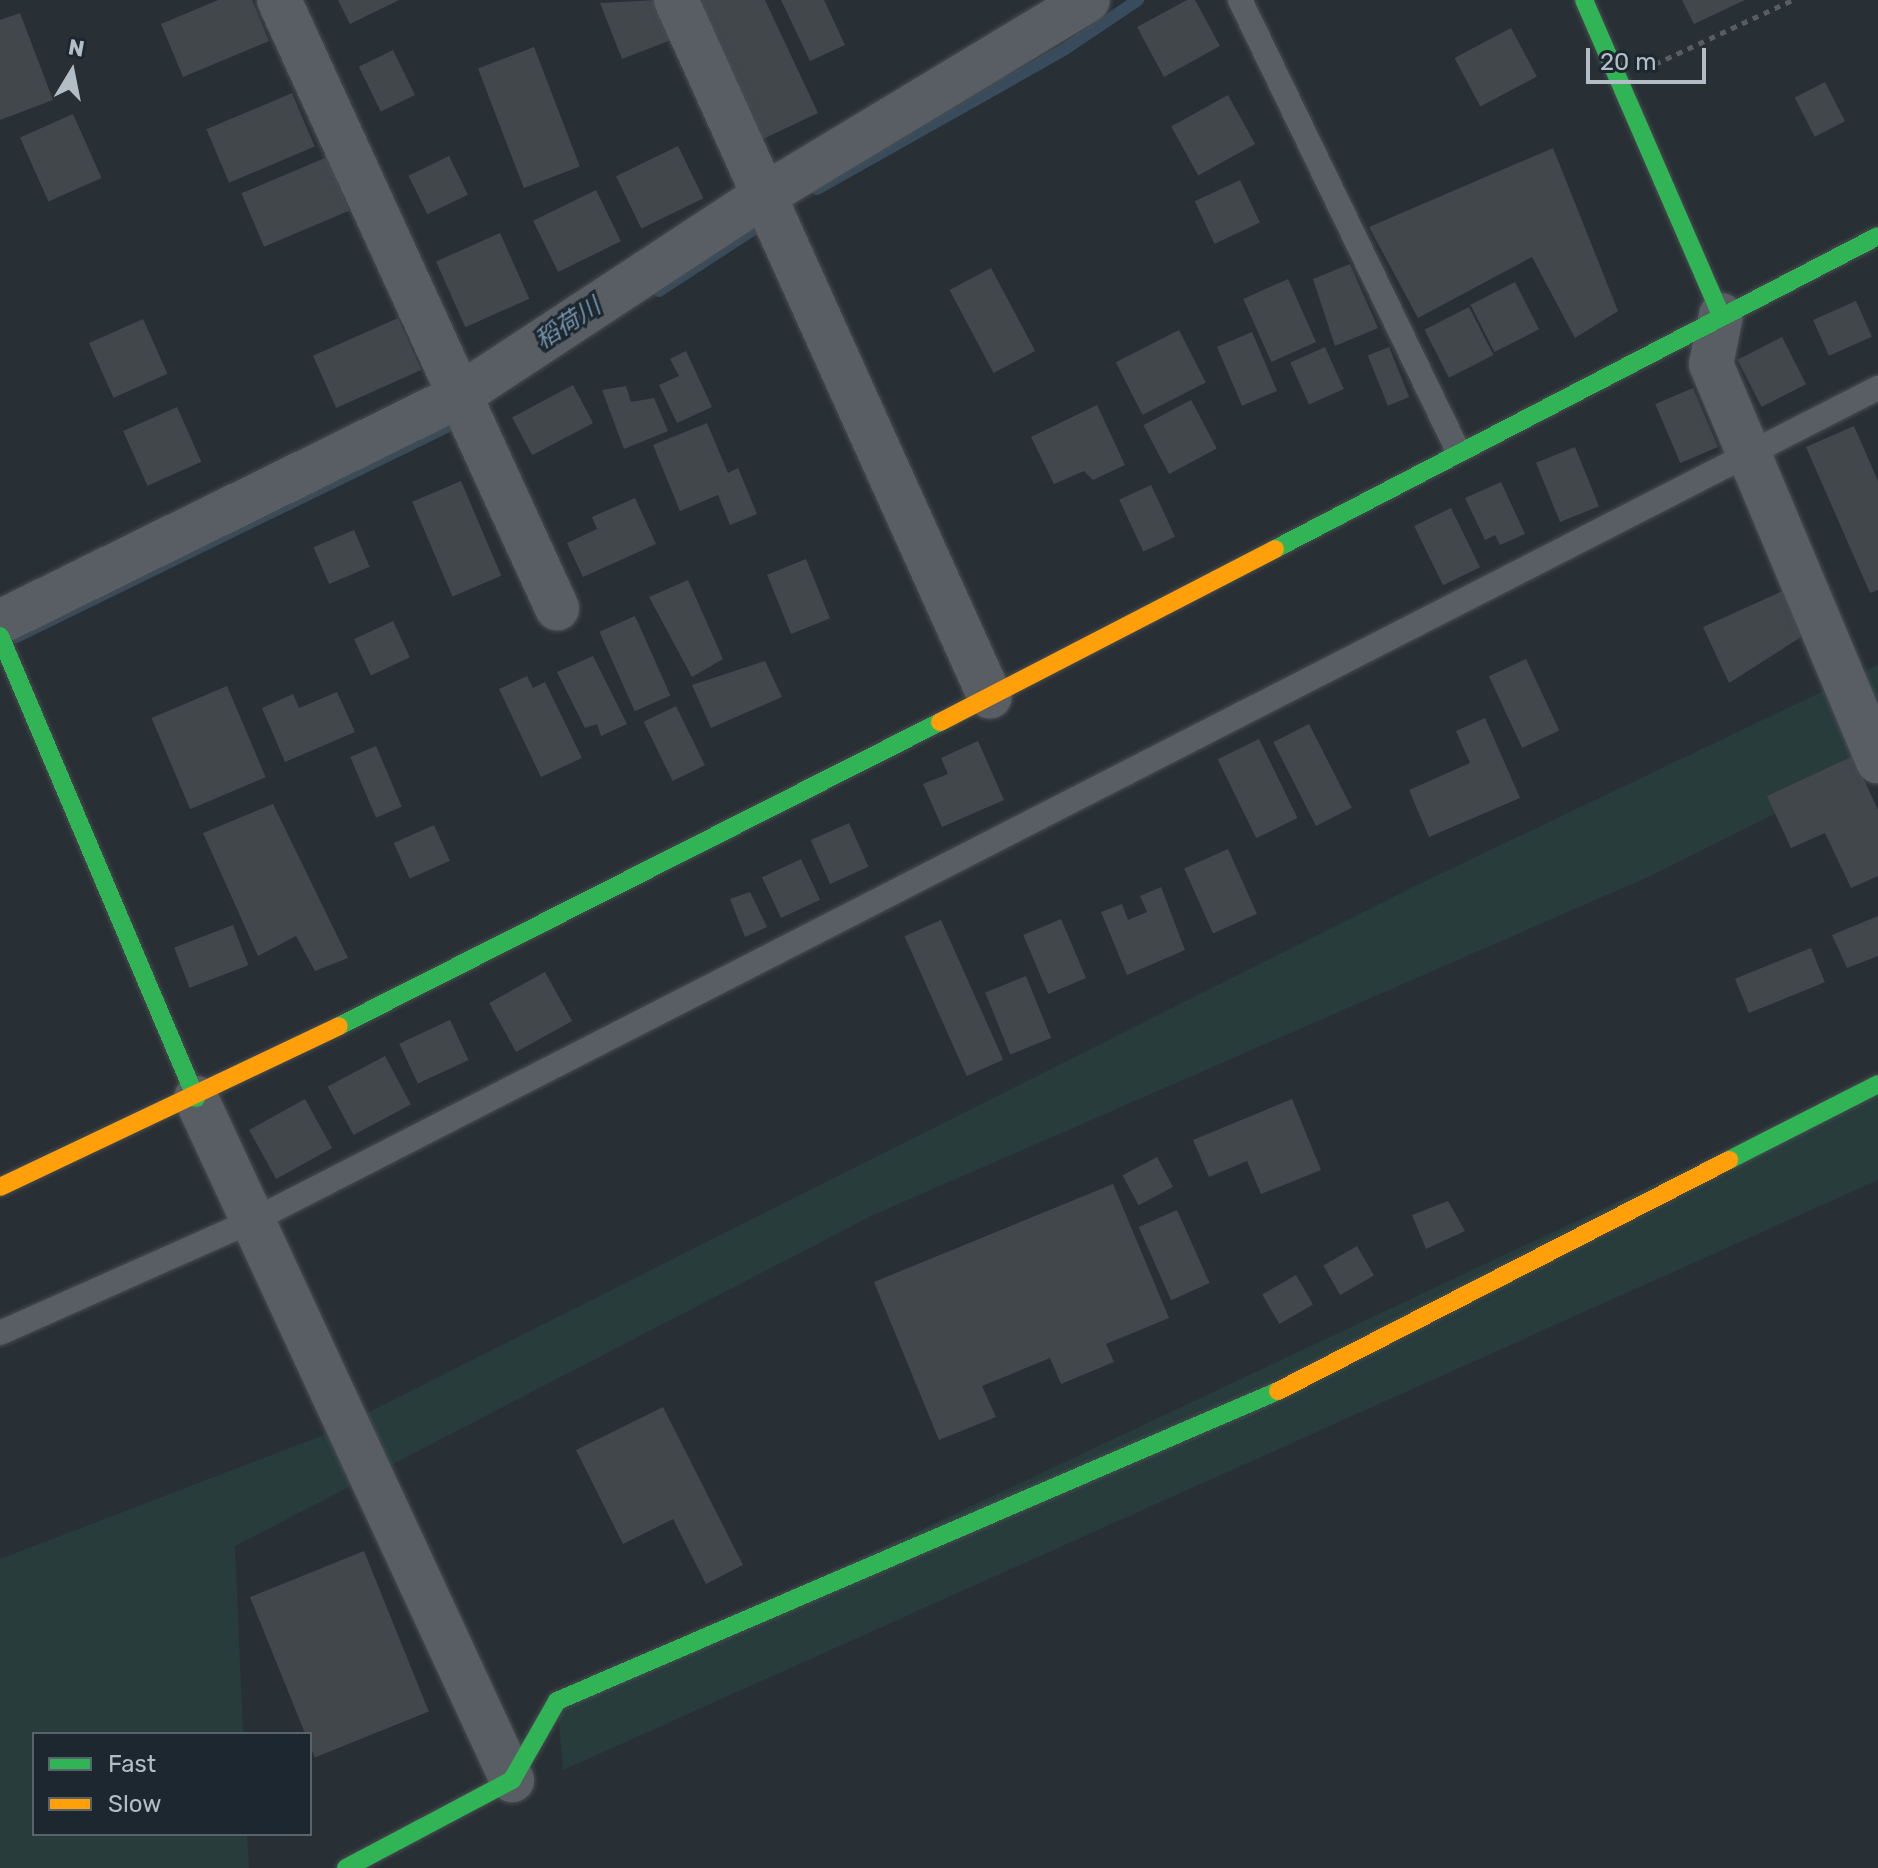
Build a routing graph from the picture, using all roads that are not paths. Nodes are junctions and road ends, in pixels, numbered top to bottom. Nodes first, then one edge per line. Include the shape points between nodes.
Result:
1 (279, 0) edge
2 (676, 0) edge
3 (1088, 0) edge
4 (1240, 0) edge
5 (1584, 0) edge
6 (766, 197) junction
7 (1878, 236) edge
8 (1721, 315) junction
9 (1878, 388) edge
10 (457, 397) junction
11 (1457, 449) junction
12 (1750, 454) junction
13 (557, 608) dead end
14 (0, 622) edge
15 (0, 636) edge
16 (990, 697) junction
17 (1878, 761) edge
18 (1878, 1084) edge
19 (196, 1098) junction
20 (0, 1187) edge
21 (252, 1221) junction
22 (0, 1333) edge
23 (512, 1780) junction
24 (346, 1868) edge

1 - 10 street
2 - 6 street
3 - 6 street
4 - 11 lane
5 - 8 street
6 - 10 street
6 - 16 street
7 - 8 street
8 - 11 street
8 - 12 street via 1711,364
9 - 12 lane
10 - 13 street
10 - 14 street
11 - 16 street
12 - 17 street
12 - 21 lane
15 - 19 street
16 - 19 street
18 - 23 street via 1284,1389 557,1701
19 - 20 street
19 - 21 street
21 - 22 lane
21 - 23 street
23 - 24 street

